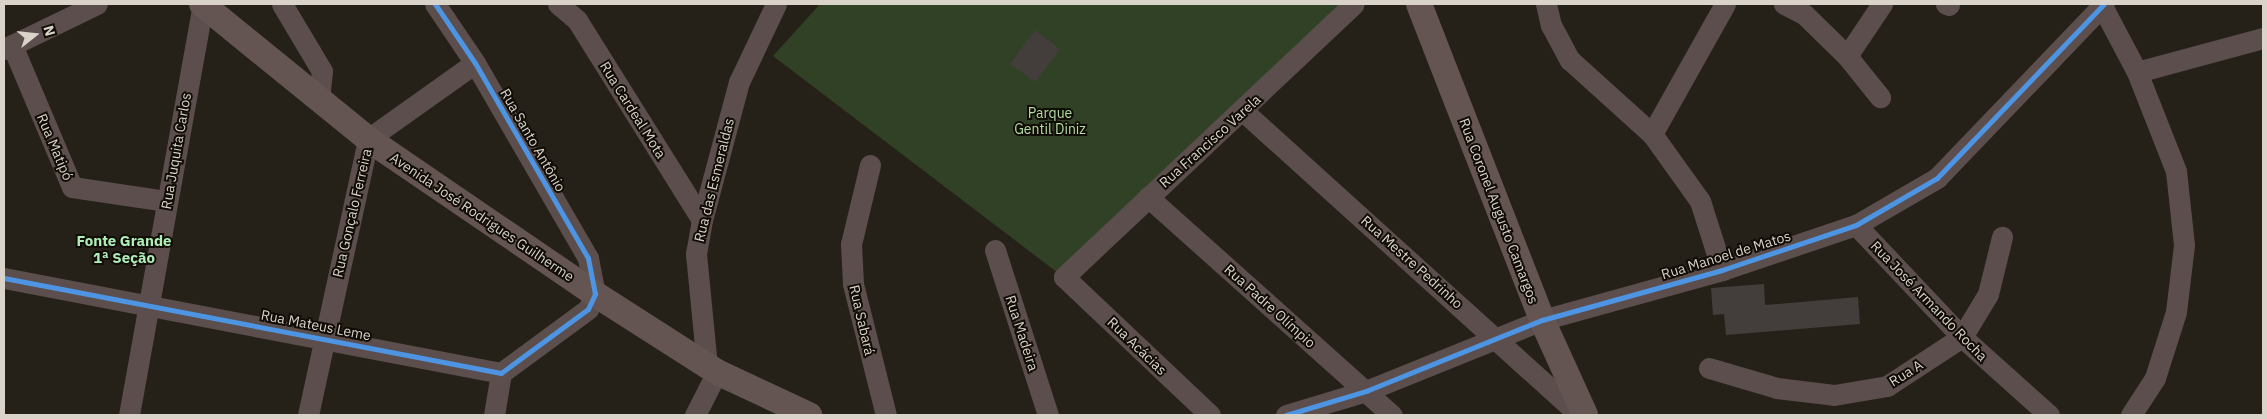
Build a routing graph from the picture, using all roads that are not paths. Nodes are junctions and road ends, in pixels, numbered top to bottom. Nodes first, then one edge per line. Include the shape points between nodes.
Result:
1 (97, 4) edge
2 (203, 4) edge
3 (282, 4) edge
4 (435, 4) edge
5 (558, 4) edge
6 (1354, 4) edge
7 (1419, 4) edge
8 (1546, 4) edge
9 (1725, 4) edge
10 (1784, 4) edge
11 (1882, 4) edge
12 (2102, 4) edge
13 (774, 5) edge
14 (1807, 9) edge
15 (2263, 38) edge
16 (8, 47) edge
17 (1847, 56) junction
18 (475, 63) junction
19 (2137, 72) junction
20 (1880, 97) dead end
21 (320, 100) junction
22 (1244, 110) junction
23 (1652, 134) junction
24 (368, 139) junction
25 (870, 165) dead end
26 (1148, 197) junction
27 (167, 201) junction
28 (702, 220) junction
29 (1856, 225) junction
30 (2002, 236) dead end
31 (996, 250) dead end
32 (1722, 270) junction
33 (1064, 276) joint
34 (4, 278) edge
35 (595, 294) junction
36 (148, 304) junction
37 (1542, 320) junction
38 (1962, 337) junction
39 (323, 338) junction
40 (1496, 338) junction
41 (1709, 368) dead end
42 (712, 369) junction
43 (501, 373) junction
44 (1366, 391) junction
45 (129, 415) edge
46 (308, 415) edge
47 (494, 415) edge
48 (695, 415) edge
49 (809, 415) edge
50 (886, 415) edge
51 (1048, 415) edge
52 (1210, 415) edge
53 (1286, 415) edge
54 (1392, 415) edge
55 (1580, 415) edge
56 (1585, 415) edge
57 (2049, 415) edge
58 (2131, 415) edge

1 - 16 street
2 - 21 main road, Avenida José Rodrigues Guilherme
2 - 27 street, Rua Juquita Carlos
3 - 21 street via 322,72
4 - 18 street, Rua Santo Antônio
5 - 28 street, Rua Cardeal Mota via 577,20
6 - 22 street, Rua Francisco Varela
7 - 37 main road, Rua Coronel Augusto Camargos
8 - 23 street via 1551,25 1570,60
9 - 23 street
10 - 14 street
11 - 17 street
12 - 19 street
12 - 29 street, Rua Manoel de Matos via 1938,178
13 - 28 street, Rua das Esmeraldas via 739,82
14 - 17 street
15 - 19 street
16 - 27 street, Rua Matipó via 72,187
17 - 20 street
18 - 24 street, Rua Gonçalo Ferreira
18 - 35 street, Rua Santo Antônio via 588,258
19 - 58 street via 2176,171 2184,245 2176,312 2155,378
21 - 24 main road, Avenida José Rodrigues Guilherme
22 - 26 street, Rua Francisco Varela
22 - 40 street, Rua Mestre Pedrinho
23 - 32 street via 1700,201
24 - 35 main road, Avenida José Rodrigues Guilherme
24 - 39 street, Rua Gonçalo Ferreira
25 - 50 street, Rua Sabará via 852,244 853,284
26 - 33 street, Rua Francisco Varela
26 - 44 street, Rua Padre Olímpio
27 - 36 street, Rua Juquita Carlos
28 - 42 street, Rua das Esmeraldas via 696,254
29 - 32 street, Rua Manoel de Matos
29 - 38 street, Rua José Armando Rocha
30 - 38 street, Rua A via 1988,294
31 - 51 street, Rua Madeira
32 - 37 street, Rua Manoel de Matos
33 - 52 street, Rua Acácias
34 - 36 street, Rua Mateus Leme
35 - 42 main road, Avenida José Rodrigues Guilherme
35 - 43 street via 588,309
36 - 39 street, Rua Mateus Leme
36 - 45 street, Rua Juquita Carlos
37 - 40 street, Rua Manoel de Matos
37 - 56 main road, Rua Coronel Augusto Camargos
38 - 41 street, Rua A via 1887,386 1834,395 1777,388
38 - 57 street, Rua José Armando Rocha
39 - 43 street, Rua Mateus Leme
39 - 46 street, Rua Gonçalo Ferreira
40 - 44 street, Rua Manoel de Matos
40 - 55 street, Rua Mestre Pedrinho
42 - 48 street
42 - 49 main road, Avenida José Rodrigues Guilherme
43 - 47 street
44 - 53 street, Rua Manoel de Matos
44 - 54 street, Rua Padre Olímpio

